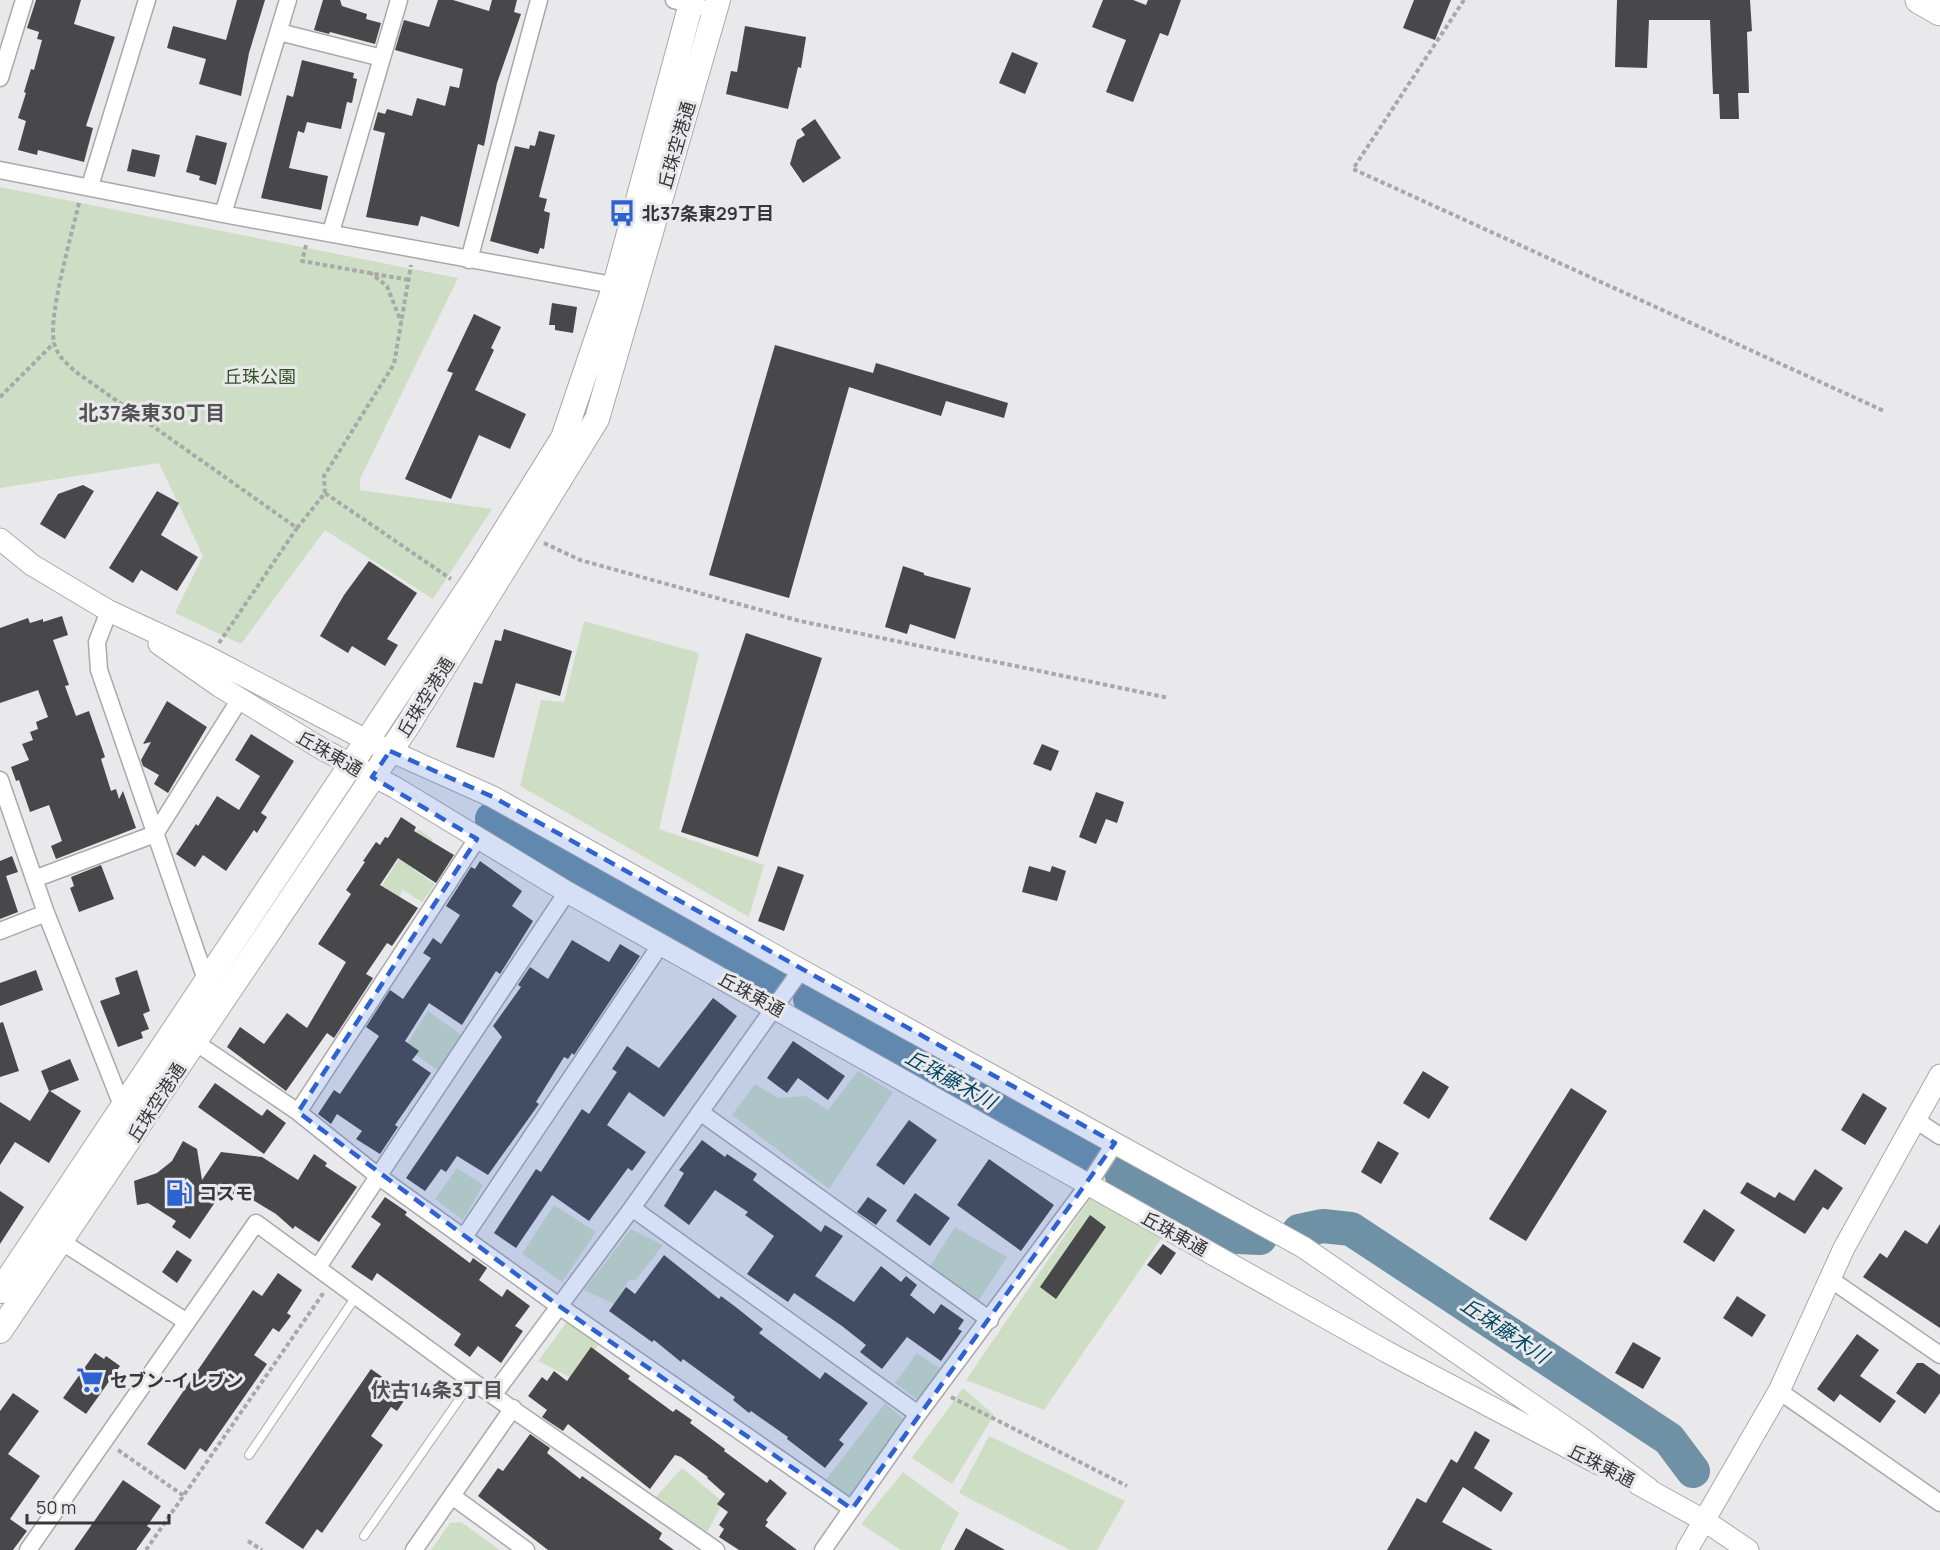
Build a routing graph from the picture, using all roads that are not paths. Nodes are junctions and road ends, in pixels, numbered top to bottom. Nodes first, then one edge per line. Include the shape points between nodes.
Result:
1 (24, 0) edge
2 (147, 0) edge
3 (288, 0) edge
4 (399, 0) edge
5 (539, 0) edge
6 (1919, 0) edge
7 (686, 2) edge
8 (717, 6) edge
9 (1940, 12) edge
10 (279, 32) junction
11 (382, 58) junction
12 (0, 78) edge
13 (0, 170) edge
14 (85, 193) junction
15 (223, 214) junction
16 (331, 232) junction
17 (469, 260) junction
18 (625, 287) junction
19 (0, 539) edge
20 (114, 614) junction
21 (240, 699) junction
22 (366, 740) junction
23 (390, 751) junction
24 (350, 765) junction
25 (372, 777) junction
26 (0, 780) edge
27 (155, 834) junction
28 (477, 839) junction
29 (34, 879) junction
30 (567, 892) junction
31 (46, 913) junction
32 (0, 931) edge
33 (661, 944) junction
34 (801, 970) junction
35 (206, 980) junction
36 (775, 1007) junction
37 (195, 1042) junction
38 (1940, 1075) edge
39 (123, 1108) junction
40 (298, 1112) junction
41 (700, 1112) junction
42 (1914, 1119) junction
43 (141, 1123) junction
44 (1940, 1136) edge
45 (1115, 1143) junction
46 (378, 1176) junction
47 (1088, 1185) junction
48 (632, 1208) junction
49 (464, 1236) junction
50 (62, 1242) junction
51 (318, 1267) junction
52 (1830, 1279) junction
53 (0, 1291) edge
54 (357, 1294) junction
55 (559, 1306) junction
56 (990, 1320) junction
57 (187, 1322) junction
58 (0, 1331) edge
59 (1940, 1355) edge
60 (472, 1381) junction
61 (1779, 1391) junction
62 (494, 1394) junction
63 (513, 1408) junction
64 (918, 1414) junction
65 (249, 1455) dead end
66 (1649, 1489) junction
67 (452, 1496) junction
68 (1940, 1503) edge
69 (852, 1509) junction
70 (1705, 1521) junction
71 (364, 1536) dead end
72 (28, 1550) edge
73 (414, 1550) edge
74 (526, 1550) edge
75 (716, 1550) edge
76 (823, 1550) edge
77 (1688, 1550) edge
78 (1748, 1550) edge

1 - 12 street
2 - 14 street
3 - 10 street
4 - 11 street
5 - 17 street
6 - 9 main road
7 - 8 street
7 - 18 main road, 丘珠空港通
8 - 18 main road, 丘珠空港通
10 - 11 street
10 - 15 street
11 - 16 street
13 - 14 street
14 - 15 street
15 - 16 street
16 - 17 street
17 - 18 street
18 - 22 main road, 丘珠空港通 via 563,438 480,571
18 - 23 main road, 丘珠空港通 via 597,419
19 - 20 street, 丘珠東通 via 40,570
20 - 21 street, 丘珠東通
20 - 22 street, 丘珠東通 via 208,657
20 - 27 street via 97,642 99,670
21 - 24 street, 丘珠東通
21 - 27 street
22 - 23 street, 丘珠東通
22 - 24 main road, 丘珠空港通
23 - 25 main road, 丘珠空港通
23 - 34 street, 丘珠東通 via 492,797
24 - 25 street, 丘珠東通
24 - 35 main road, 丘珠空港通
25 - 28 street, 丘珠東通
25 - 37 main road, 丘珠空港通
26 - 29 street
27 - 29 street
27 - 35 street
28 - 30 street, 丘珠東通
28 - 40 street
29 - 31 street
30 - 33 street, 丘珠東通
30 - 46 street
31 - 32 street
31 - 39 street
33 - 36 street, 丘珠東通
33 - 49 street
34 - 36 street
34 - 45 street, 丘珠東通
35 - 39 main road, 丘珠空港通
36 - 41 street
36 - 47 street, 丘珠東通
37 - 40 street
37 - 43 main road, 丘珠空港通
38 - 42 street
39 - 43 street
39 - 53 main road, 丘珠空港通
40 - 46 street
41 - 48 street
41 - 56 street
42 - 44 street
42 - 52 street
43 - 50 main road, 丘珠空港通
45 - 47 street
45 - 66 street, 丘珠東通 via 1303,1247
46 - 49 street
46 - 51 street
47 - 56 street
47 - 66 street, 丘珠東通 via 1387,1352
48 - 55 street
48 - 64 street
49 - 55 street
50 - 57 street
50 - 58 main road, 丘珠空港通
51 - 54 street
51 - 57 street via 256,1223
52 - 59 street
52 - 61 street
54 - 60 street
54 - 65 lane
55 - 62 street
55 - 69 street
56 - 64 street
57 - 72 street
60 - 62 street
60 - 71 lane
61 - 68 street
61 - 70 street
62 - 63 street
63 - 67 street
63 - 75 street
64 - 69 street
66 - 70 street
67 - 73 street
67 - 74 street
69 - 76 street
70 - 77 street
70 - 78 street

